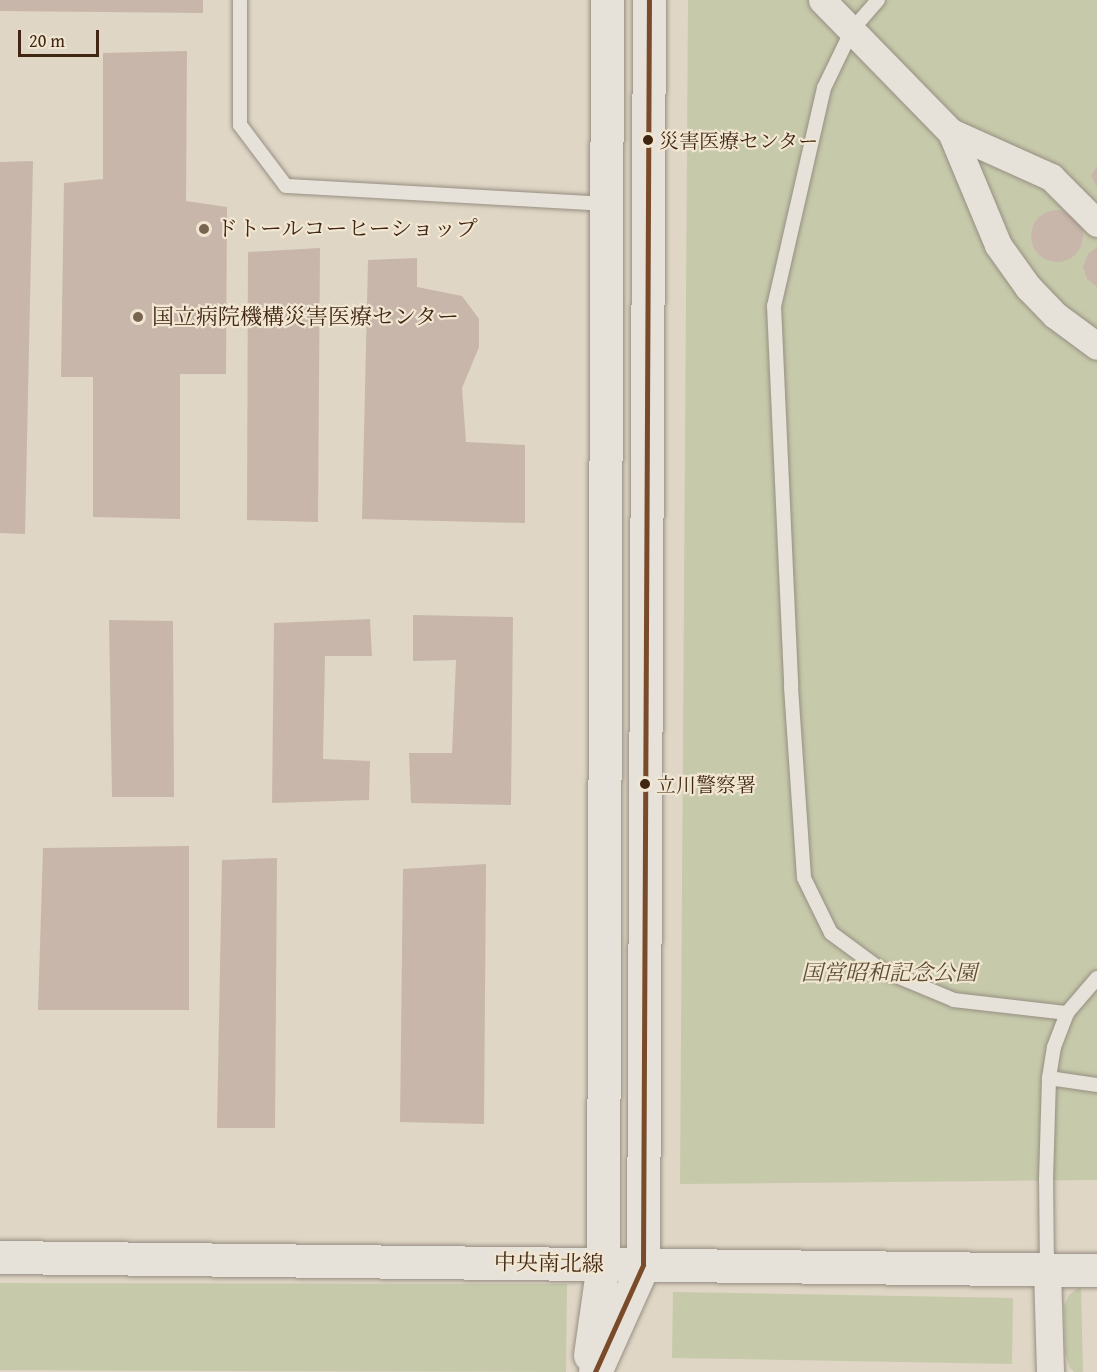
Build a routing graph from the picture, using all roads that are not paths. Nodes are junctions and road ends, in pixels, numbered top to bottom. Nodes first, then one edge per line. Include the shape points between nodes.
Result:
1 (240, 0) edge
2 (607, 0) edge
3 (649, 0) edge
4 (822, 0) edge
5 (878, 0) edge
6 (852, 30) junction
7 (951, 132) junction
8 (604, 204) junction
9 (1097, 223) edge
10 (1097, 346) edge
11 (1097, 978) edge
12 (1067, 1013) junction
13 (1049, 1078) junction
14 (1097, 1085) edge
15 (0, 1257) edge
16 (603, 1264) junction
17 (643, 1264) junction
18 (1047, 1270) junction
19 (1097, 1270) edge
20 (588, 1372) edge
21 (595, 1372) edge
22 (1050, 1372) edge

1 - 8 lane via 240,124 285,186
2 - 8 street
3 - 17 street
4 - 6 street
5 - 6 lane
6 - 7 street
6 - 12 lane via 824,88 774,306 804,878 831,933 879,969 954,1000
7 - 9 street via 1051,177
7 - 10 street via 998,245 1028,287 1055,315
8 - 16 street
11 - 12 lane
12 - 13 lane via 1054,1047
13 - 14 lane
13 - 18 lane
15 - 16 street, 中央南北線
16 - 17 street, 中央南北線
16 - 20 street
17 - 18 street, 中央南北線
17 - 21 street
18 - 19 street, 中央南北線
18 - 22 street

